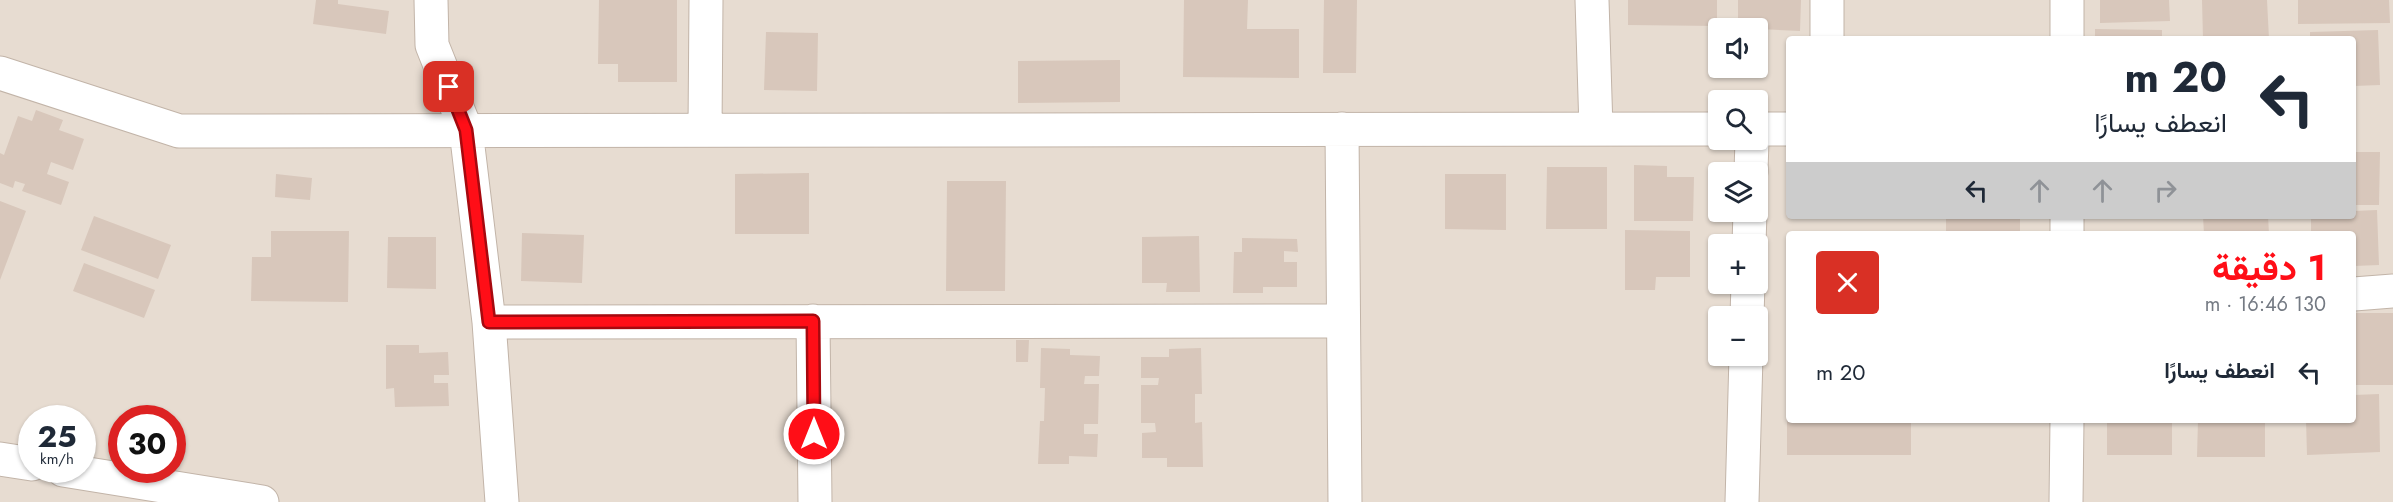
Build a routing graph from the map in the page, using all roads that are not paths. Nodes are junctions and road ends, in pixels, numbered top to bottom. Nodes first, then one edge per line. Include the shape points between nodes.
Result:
1 (431, 0) edge
2 (706, 0) edge
3 (1592, 0) edge
4 (1827, 0) edge
5 (2067, 0) edge
6 (1827, 36) edge
7 (2067, 36) edge
8 (0, 73) edge
9 (1342, 129) junction
10 (1596, 129) junction
11 (1708, 129) edge
12 (1768, 129) edge
13 (1786, 129) edge
14 (466, 130) junction
15 (705, 130) junction
16 (2393, 291) edge
17 (2356, 294) edge
18 (813, 321) junction
19 (1343, 321) junction
20 (489, 322) junction
21 (1746, 366) edge
22 (2067, 423) edge
23 (0, 459) edge
24 (18, 462) edge
25 (96, 475) edge
26 (262, 502) edge
27 (502, 502) edge
28 (815, 502) edge
29 (1345, 502) edge
30 (1742, 502) edge
31 (2066, 502) edge

1 - 14 street via 432,45
2 - 15 street
3 - 10 street
4 - 6 street
5 - 7 street
8 - 14 street via 179,130
9 - 10 street
9 - 15 street
9 - 19 street
10 - 11 street
12 - 13 street
14 - 15 street
14 - 20 street
16 - 17 street
18 - 19 street
18 - 20 street
18 - 28 street
19 - 29 street
20 - 27 street
21 - 30 street
22 - 31 street
23 - 24 street
25 - 26 street

